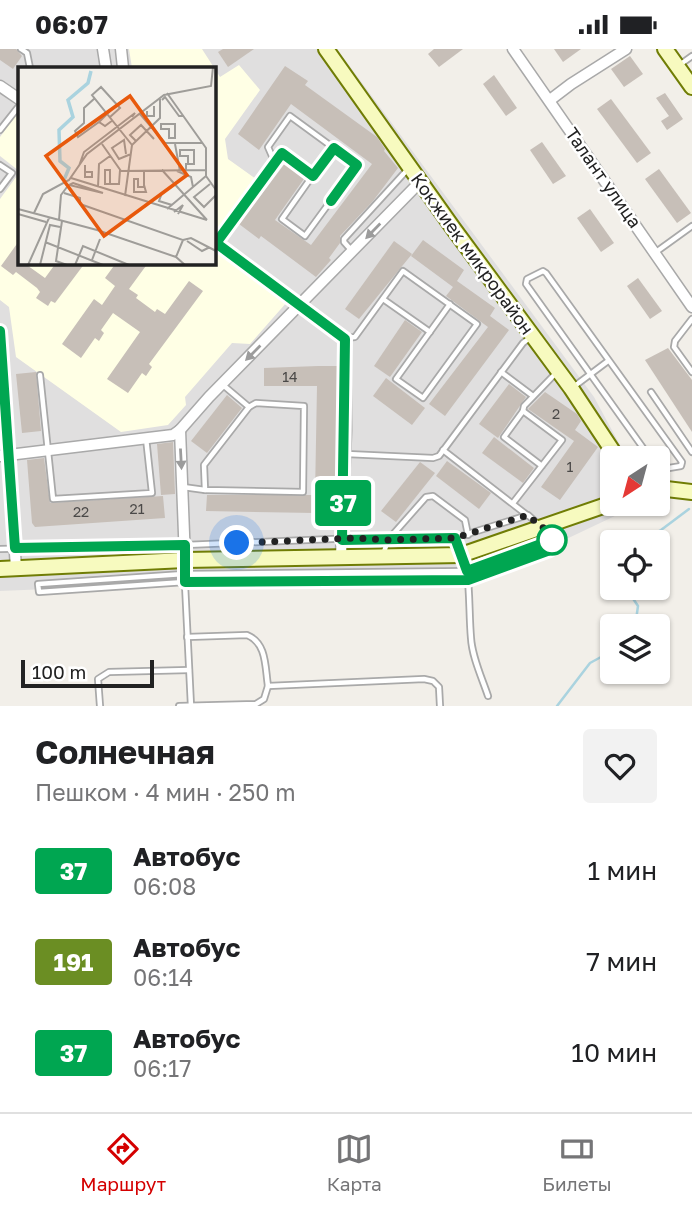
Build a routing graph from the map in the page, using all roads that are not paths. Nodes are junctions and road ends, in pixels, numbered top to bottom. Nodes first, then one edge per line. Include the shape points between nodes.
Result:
1 (21, 49) edge
2 (103, 49) edge
3 (121, 49) edge
4 (326, 49) edge
5 (513, 49) edge
6 (626, 49) edge
7 (665, 49) edge
8 (692, 56) edge
9 (30, 67) edge
10 (106, 67) edge
11 (123, 67) edge
12 (678, 67) junction
13 (0, 86) edge
14 (692, 87) edge
15 (18, 98) edge
16 (550, 100) junction
17 (18, 107) edge
18 (0, 130) edge
19 (334, 148) junction
20 (275, 163) junction
21 (0, 165) edge
22 (410, 167) junction
23 (313, 176) junction
24 (420, 182) junction
25 (0, 190) edge
26 (692, 226) edge
27 (215, 242) edge
28 (353, 252) junction
29 (654, 253) junction
30 (383, 299) junction
31 (301, 304) junction
32 (450, 304) junction
33 (692, 307) edge
34 (692, 319) edge
35 (0, 331) edge
36 (430, 332) junction
37 (531, 336) junction
38 (345, 339) junction
39 (608, 361) junction
40 (502, 372) junction
41 (558, 372) junction
42 (692, 372) edge
43 (2, 375) edge
44 (40, 375) dead end
45 (590, 375) junction
46 (222, 384) junction
47 (571, 388) junction
48 (651, 392) dead end
49 (533, 396) junction
50 (249, 407) junction
51 (523, 411) junction
52 (180, 431) junction
53 (146, 438) junction
54 (609, 446) edge
55 (642, 446) edge
56 (443, 450) junction
57 (48, 451) junction
58 (692, 452) edge
59 (345, 454) junction
60 (5, 456) edge
61 (542, 466) junction
62 (670, 466) edge
63 (183, 487) junction
64 (670, 489) edge
65 (205, 490) junction
66 (692, 492) edge
67 (513, 503) junction
68 (600, 508) edge
69 (528, 515) junction
70 (548, 531) junction
71 (468, 535) junction
72 (455, 538) junction
73 (342, 540) junction
74 (388, 540) junction
75 (15, 548) junction
76 (0, 549) edge
77 (383, 555) junction
78 (461, 555) junction
79 (341, 557) junction
80 (185, 560) junction
81 (16, 568) junction
82 (0, 569) edge
83 (467, 571) junction
84 (468, 580) junction
85 (185, 582) junction
86 (187, 638) junction
87 (189, 670) junction
88 (268, 686) junction
89 (488, 696) dead end
90 (100, 706) edge
91 (179, 706) edge
92 (191, 706) edge
93 (440, 706) edge

1 - 9 lane via 27,53
2 - 10 street
3 - 11 street
4 - 22 street, Кокжиек микрорайон
5 - 16 street, Талант улица
6 - 16 street
7 - 12 street
8 - 12 lane
12 - 14 street
13 - 15 street
16 - 29 street, Талант улица
17 - 18 lane
19 - 20 lane via 290,116 268,147
19 - 23 lane
19 - 23 lane via 357,165 305,236 282,219
20 - 23 lane via 282,153
20 - 27 lane
21 - 25 lane via 12,173
22 - 24 street, Кокжиек микрорайон
22 - 28 lane via 344,239
24 -> 28 street
24 - 37 street, Кокжиек микрорайон
26 - 29 lane
27 - 31 street
28 - 31 street
29 - 33 street, Талант улица
30 - 32 lane via 403,271
30 - 36 lane
30 - 38 lane via 355,337
31 - 38 street
31 -> 46 street
32 - 36 lane
32 - 36 lane via 477,324 423,398 396,379
34 - 42 lane via 674,347
35 - 43 street
37 - 40 lane
37 - 41 street, Кокжиек микрорайон
38 - 59 street
39 - 45 lane
39 - 45 lane via 546,273 527,279 526,284
39 - 62 lane via 682,461 681,466
40 - 49 lane
40 - 56 lane
41 - 47 street, Кокжиек микрорайон
41 - 49 lane
43 - 60 street
44 - 57 lane
45 - 47 lane
45 - 55 lane
46 - 50 lane
46 - 52 street
47 - 54 street, Кокжиек микрорайон
48 - 58 lane
49 - 51 lane
50 - 65 lane via 204,465
50 - 65 lane via 304,406 303,492
51 - 61 lane via 504,437
51 - 61 lane via 562,440
52 - 53 street
52 -> 63 street
53 - 57 street
53 - 57 lane via 152,493 53,499
56 - 59 lane via 433,458
56 - 67 lane
57 - 60 street
59 - 73 street
60 - 75 street
61 - 67 lane
63 - 65 lane
63 - 80 street
64 - 66 street
67 - 69 lane
68 - 70 street
69 - 70 lane
69 - 71 lane
70 - 78 street
70 - 83 lane
70 - 84 lane via 550,550
71 - 72 lane
71 - 74 lane via 466,520 433,496 426,497
72 - 74 lane
72 - 78 lane
73 - 74 lane
73 - 79 street
73 - 80 lane
74 - 77 lane
75 - 76 lane
75 - 80 lane
75 - 81 street
77 - 78 street
77 - 79 street
78 - 83 lane
79 - 80 street
80 - 81 street
80 - 83 lane
80 - 85 lane
80 - 85 lane via 38,584 39,592
81 - 82 street
83 - 84 lane
84 - 85 lane
84 - 89 lane via 471,641
85 - 86 lane
86 - 87 lane
86 - 88 lane via 254,638 264,656
87 - 90 lane via 109,672 99,679
87 - 92 lane
88 - 92 lane via 264,699 256,703
88 - 93 lane via 433,681 439,687
91 - 92 lane

